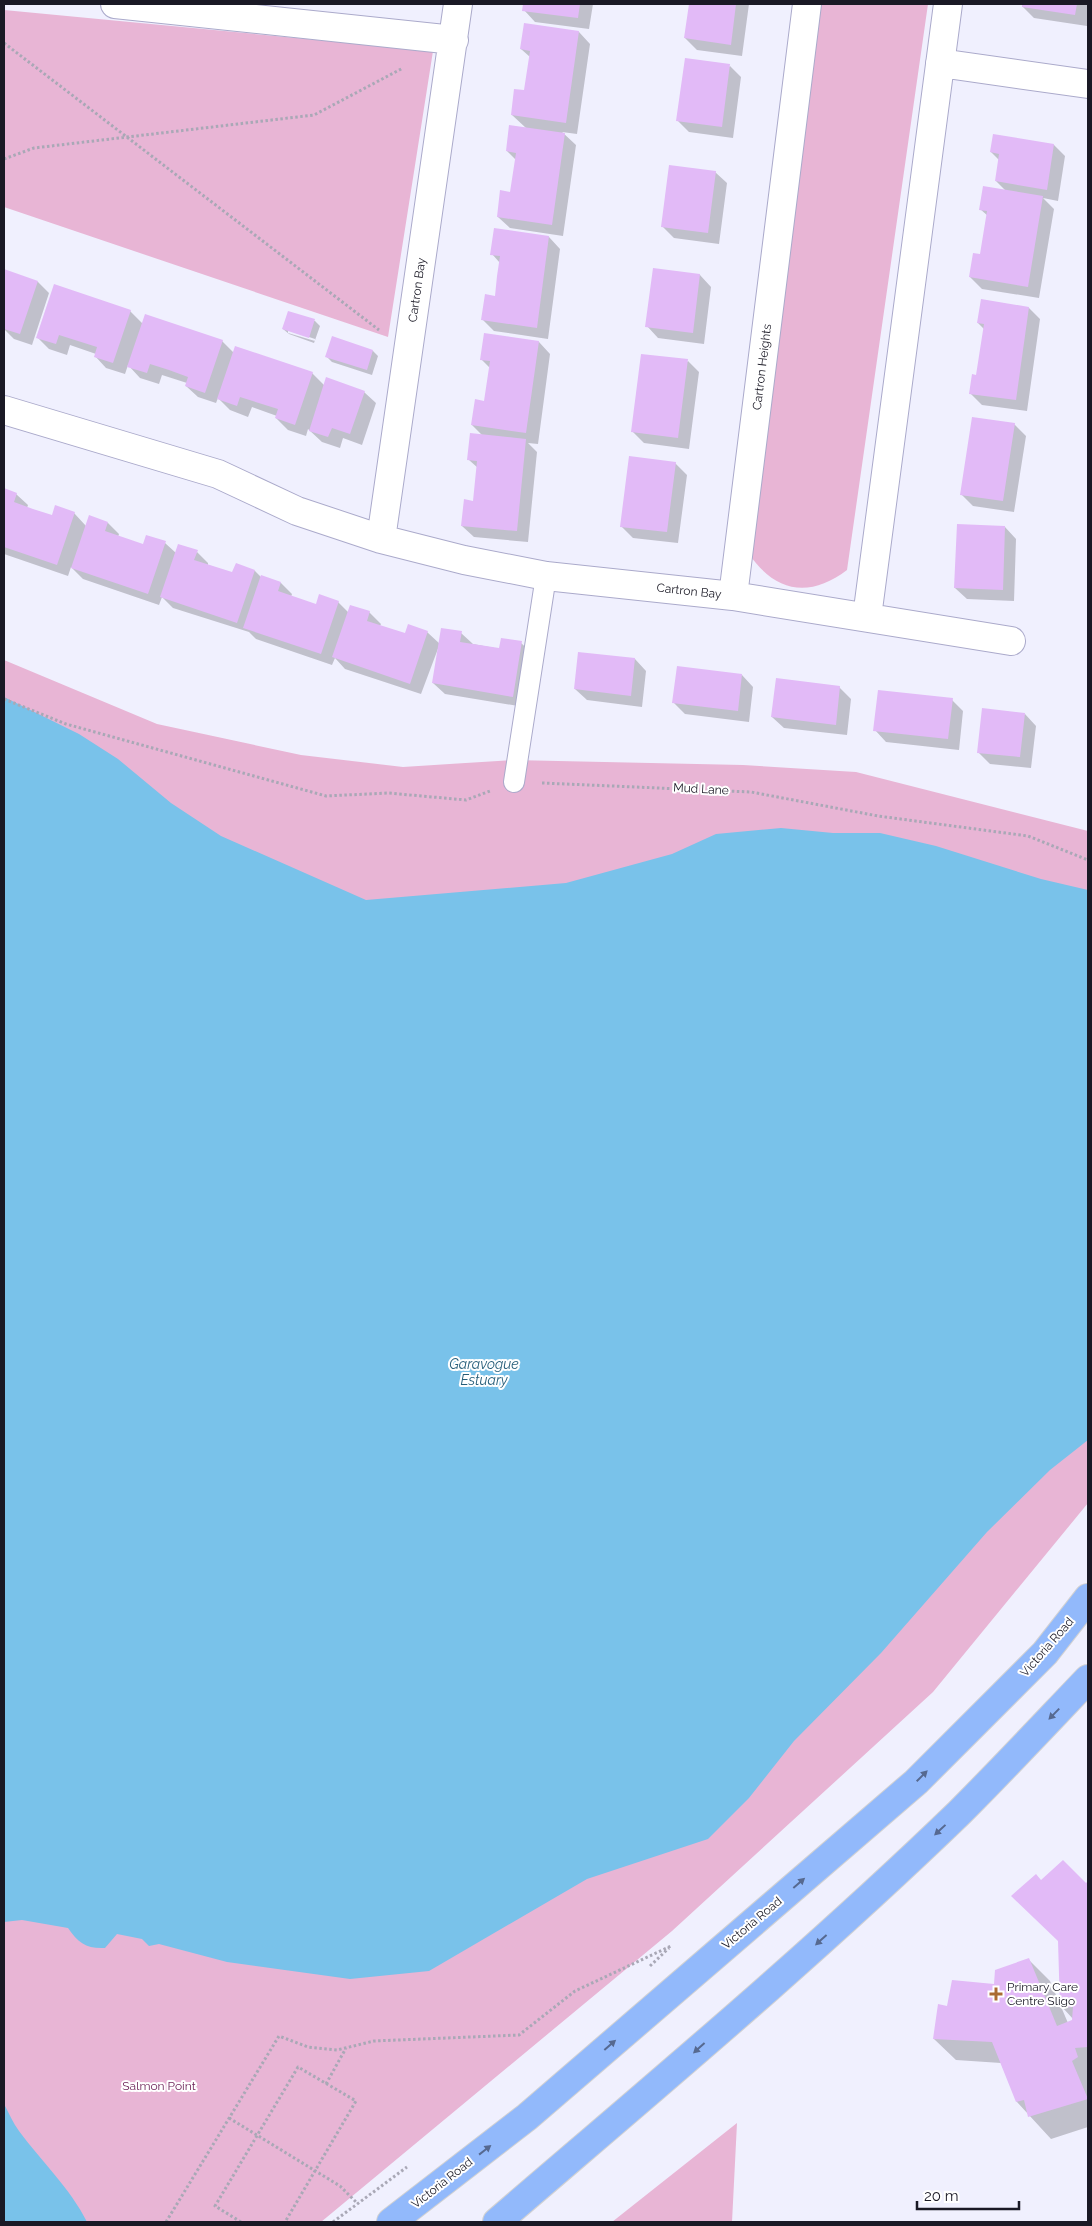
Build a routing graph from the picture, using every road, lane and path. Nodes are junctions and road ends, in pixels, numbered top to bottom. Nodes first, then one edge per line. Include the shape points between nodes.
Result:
1 (115, 4) edge
2 (458, 4) edge
3 (807, 4) edge
4 (948, 4) edge
5 (454, 40) junction
6 (4, 43) edge
7 (940, 63) junction
8 (408, 65) dead end
9 (1088, 84) edge
10 (125, 137) junction
11 (4, 158) edge
12 (408, 350) junction
13 (4, 410) edge
14 (381, 539) junction
15 (546, 576) junction
16 (733, 596) junction
17 (867, 617) junction
18 (1011, 641) dead end
19 (4, 699) edge
20 (514, 782) junction
21 (1088, 860) edge
22 (1088, 1598) edge
23 (1088, 1680) edge
24 (671, 1946) dead end
25 (346, 2048) junction
26 (326, 2084) junction
27 (229, 2118) junction
28 (256, 2135) junction
29 (314, 2170) junction
30 (357, 2203) dead end
31 (166, 2222) edge
32 (241, 2222) edge
33 (285, 2222) edge
34 (391, 2222) edge
35 (496, 2222) edge

1 - 5 street
2 - 5 street, Cartron Bay
3 - 16 street, Cartron Heights
4 - 7 street
5 - 12 street, Cartron Bay
6 - 10 path
7 - 9 street
7 - 17 street
8 - 10 path via 314,115
10 - 11 path via 34,148
10 - 12 path
12 - 14 street, Cartron Bay
13 - 14 street, Cartron Bay via 218,474 298,511
14 - 15 street, Cartron Bay
15 - 16 street, Cartron Bay
15 - 20 lane
16 - 17 street
17 - 18 street
19 - 20 path via 66,724 326,796 388,792 466,800
20 - 21 path, Mud Lane via 752,792 878,816 1028,836
34 -> 22 highway, Victoria Road via 527,2117 916,1782 1045,1653
23 -> 35 highway via 959,1812 837,1926 664,2080
24 - 25 path via 575,1991 519,2035 374,2041
25 - 26 path
25 - 27 path via 308,2047 279,2036
26 - 28 path via 298,2067
26 - 29 path via 356,2101
27 - 28 path
27 - 31 path
28 - 29 path
28 - 32 path via 215,2206
29 - 30 path via 340,2186
29 - 33 path

